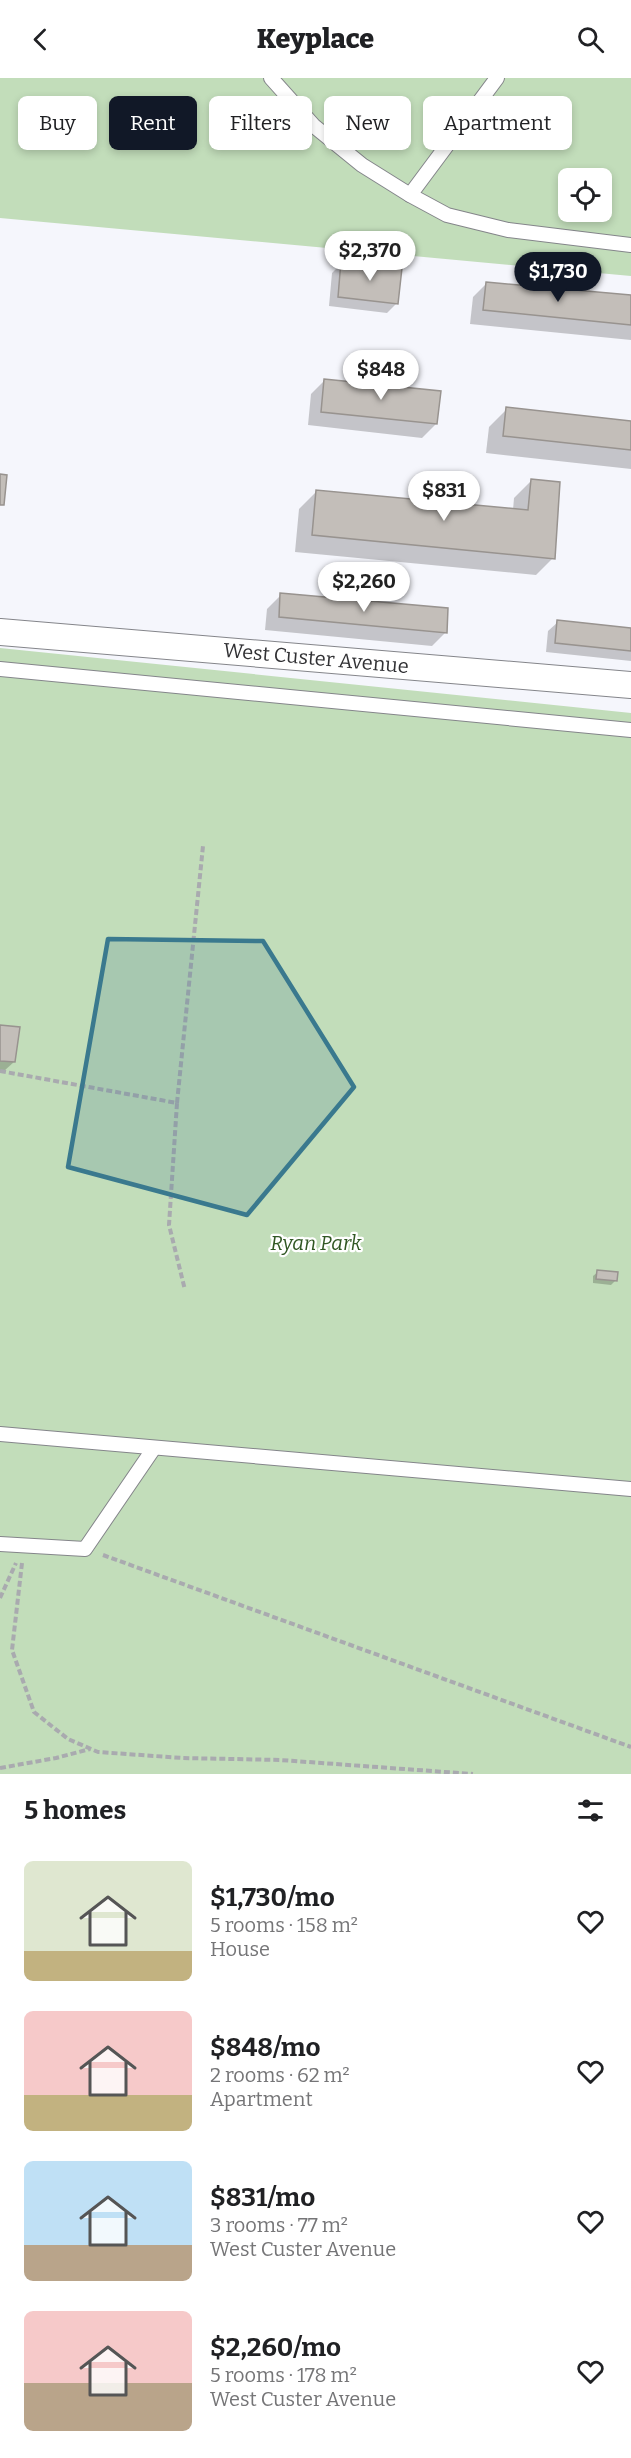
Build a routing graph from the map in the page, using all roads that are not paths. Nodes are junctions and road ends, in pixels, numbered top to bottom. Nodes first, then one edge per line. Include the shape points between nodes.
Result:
1 (271, 78) edge
2 (497, 78) edge
3 (410, 195) junction
4 (631, 245) edge
5 (0, 632) edge
6 (0, 669) edge
7 (631, 685) edge
8 (631, 730) edge
9 (0, 1434) edge
10 (154, 1448) junction
11 (631, 1489) edge
12 (0, 1544) edge

1 - 3 lane via 314,126 362,165
2 - 3 lane
3 - 4 lane via 447,215 508,230
5 - 7 street, West Custer Avenue
6 - 8 lane
9 - 10 lane
10 - 11 lane
10 - 12 lane via 85,1549

